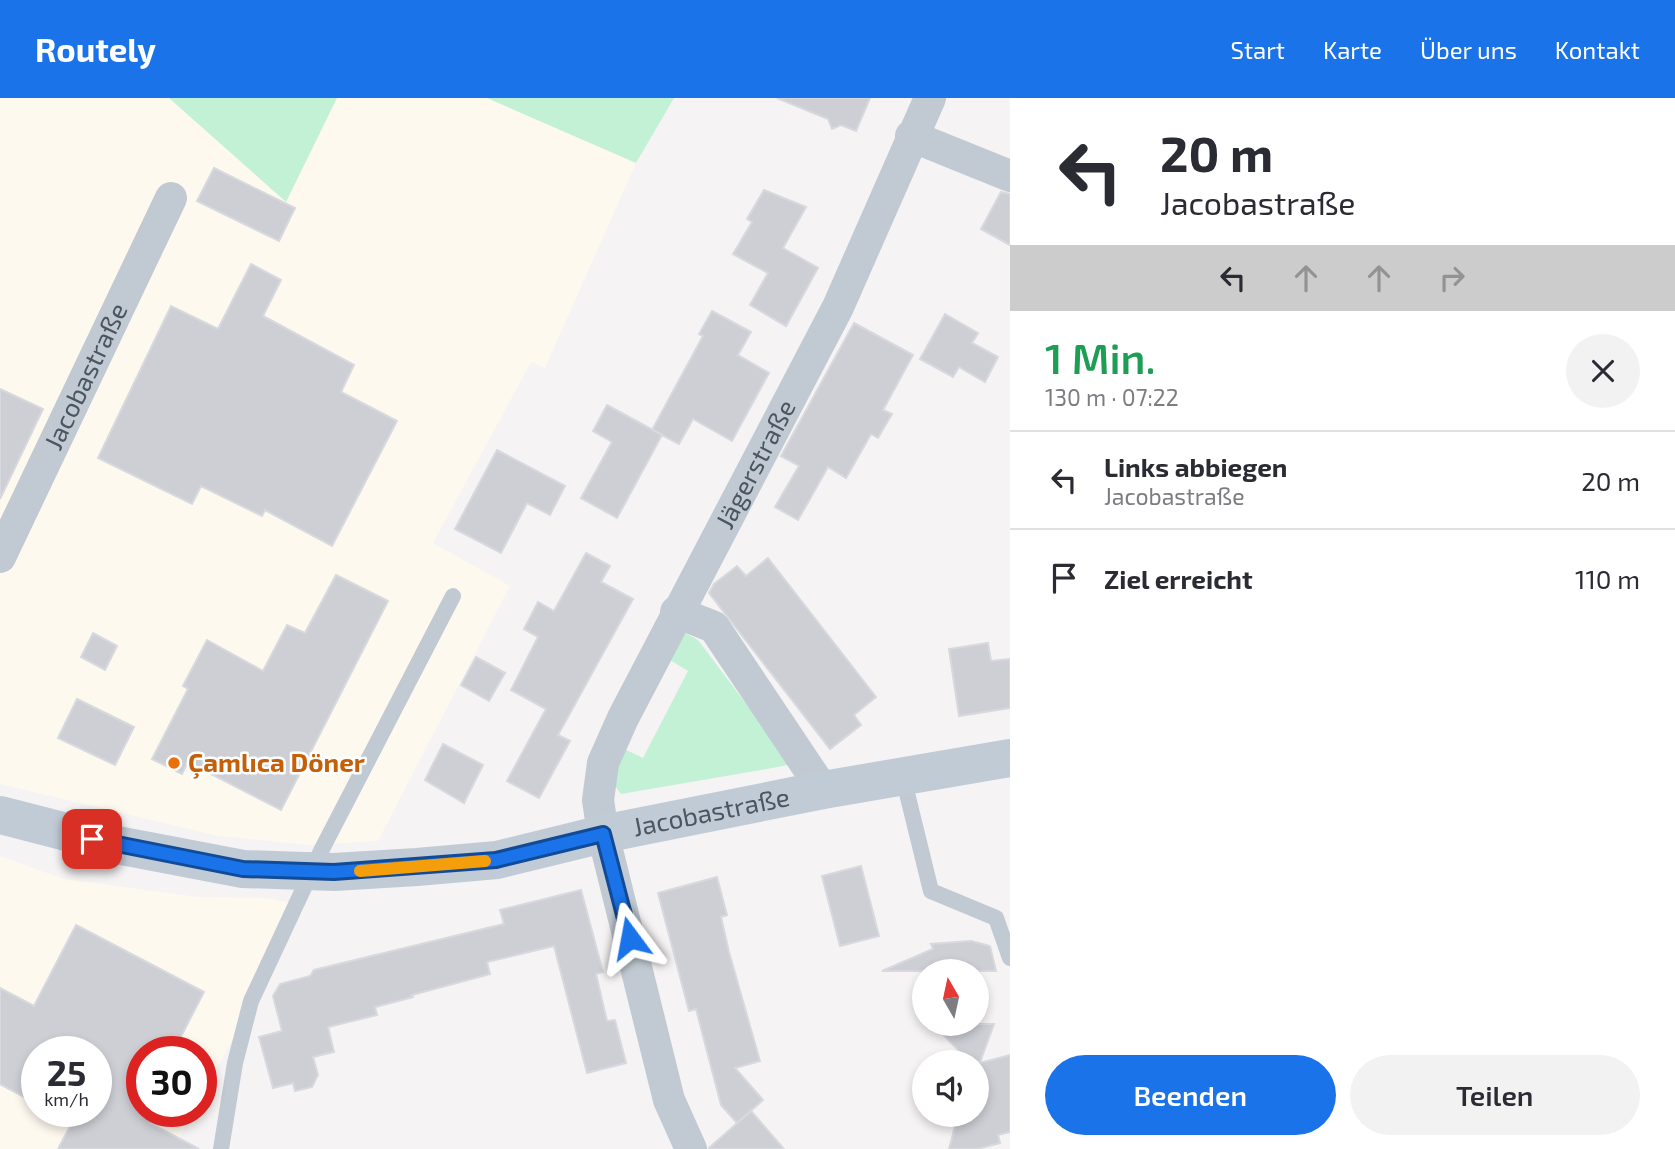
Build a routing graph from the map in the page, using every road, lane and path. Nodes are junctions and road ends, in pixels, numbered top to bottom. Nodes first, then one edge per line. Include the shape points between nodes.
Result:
1 (930, 98) edge
2 (911, 136) junction
3 (1010, 176) edge
4 (172, 198) dead end
5 (0, 557) edge
6 (453, 596) dead end
7 (676, 612) junction
8 (1010, 758) edge
9 (903, 777) junction
10 (823, 789) junction
11 (0, 815) edge
12 (603, 834) junction
13 (313, 871) junction
14 (1010, 958) edge
15 (221, 1149) edge
16 (691, 1149) edge

1 - 2 street, Jägerstraße
2 - 3 street
2 - 7 street, Jägerstraße via 838,307
4 - 5 street, Jacobastraße
6 - 13 lane
7 - 10 street via 714,627
7 - 12 street, Jägerstraße via 603,763 597,800
8 - 9 street, Jacobastraße
9 - 10 street, Jacobastraße
9 - 14 lane via 931,891 996,918
10 - 12 street, Jacobastraße
11 - 13 street, Jacobastraße via 117,845 243,869
12 - 13 street, Jacobastraße via 496,860
12 - 16 street, Jägerstraße via 669,1100
13 - 15 lane via 251,1001

